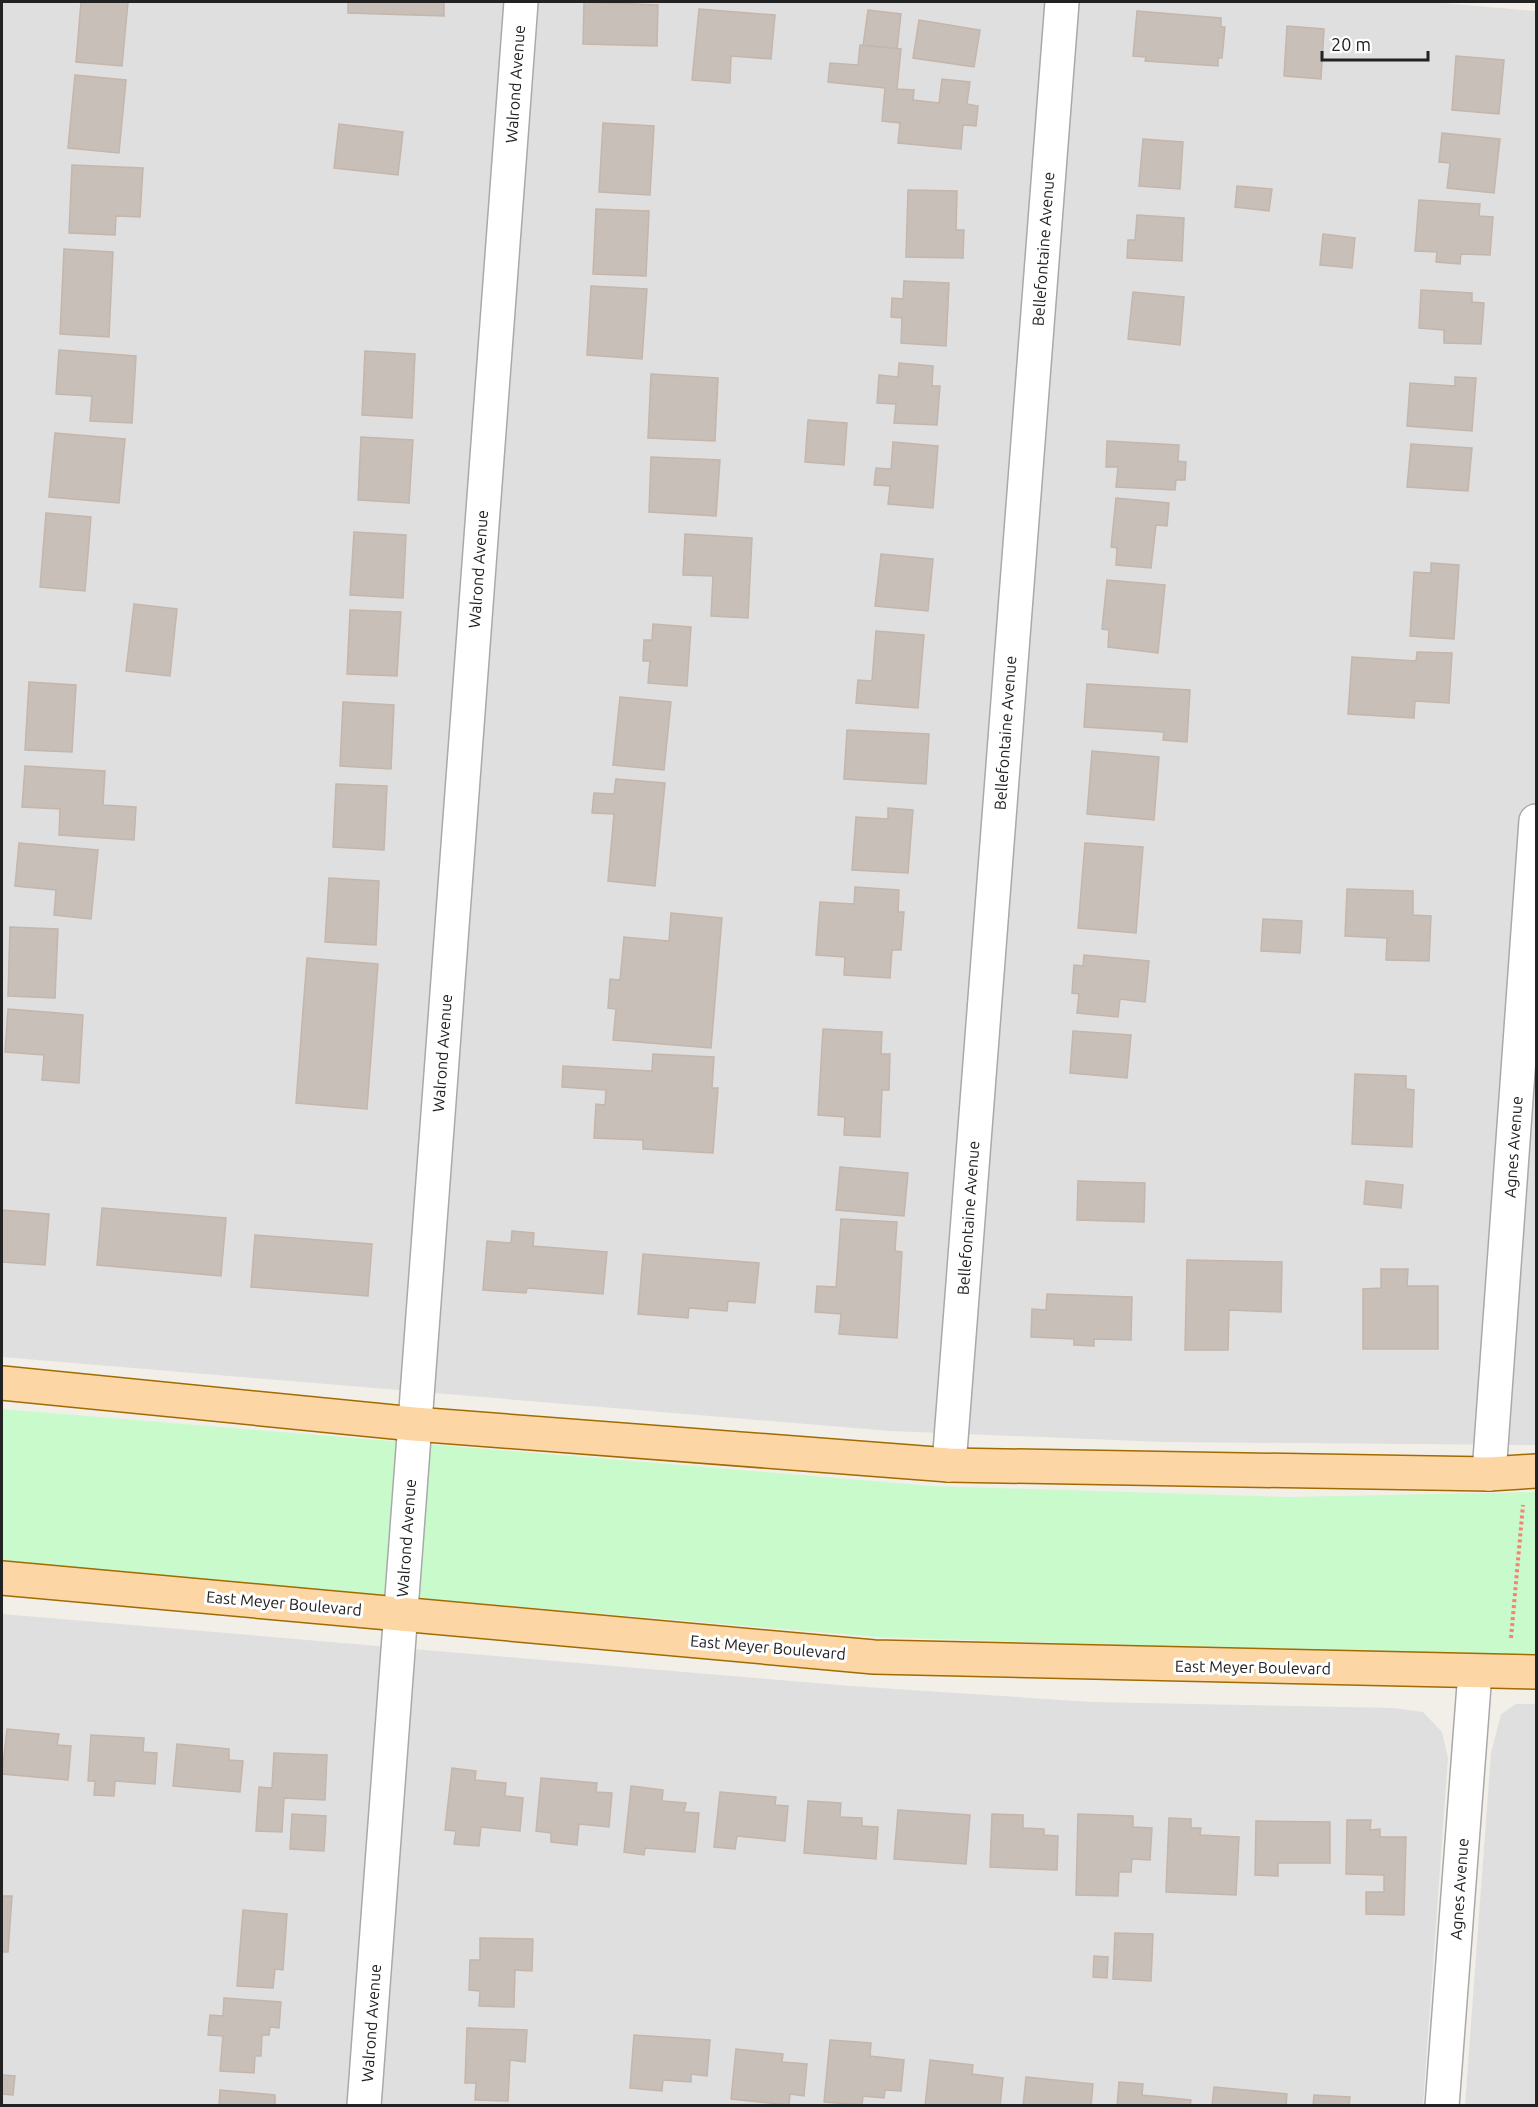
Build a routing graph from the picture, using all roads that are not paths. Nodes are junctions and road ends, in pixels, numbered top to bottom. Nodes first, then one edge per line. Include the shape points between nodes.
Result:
1 (521, 2) edge
2 (1062, 2) edge
3 (1536, 821) edge
4 (2, 1383) edge
5 (414, 1424) junction
6 (948, 1465) junction
7 (1536, 1471) edge
8 (1489, 1474) junction
9 (2, 1578) edge
10 (401, 1613) junction
11 (1475, 1672) junction
12 (1536, 1672) edge
13 (364, 2106) edge
14 (1442, 2106) edge

1 - 5 street, Walrond Avenue
2 - 6 street, Bellefontaine Avenue
3 - 8 street, Agnes Avenue
4 - 5 main road
5 - 6 main road
5 - 10 street, Walrond Avenue
6 - 8 main road
7 - 8 main road
9 - 10 main road, East Meyer Boulevard
10 - 11 main road, East Meyer Boulevard via 873,1657
10 - 13 street, Walrond Avenue
11 - 12 main road, East Meyer Boulevard
11 - 14 street, Agnes Avenue

